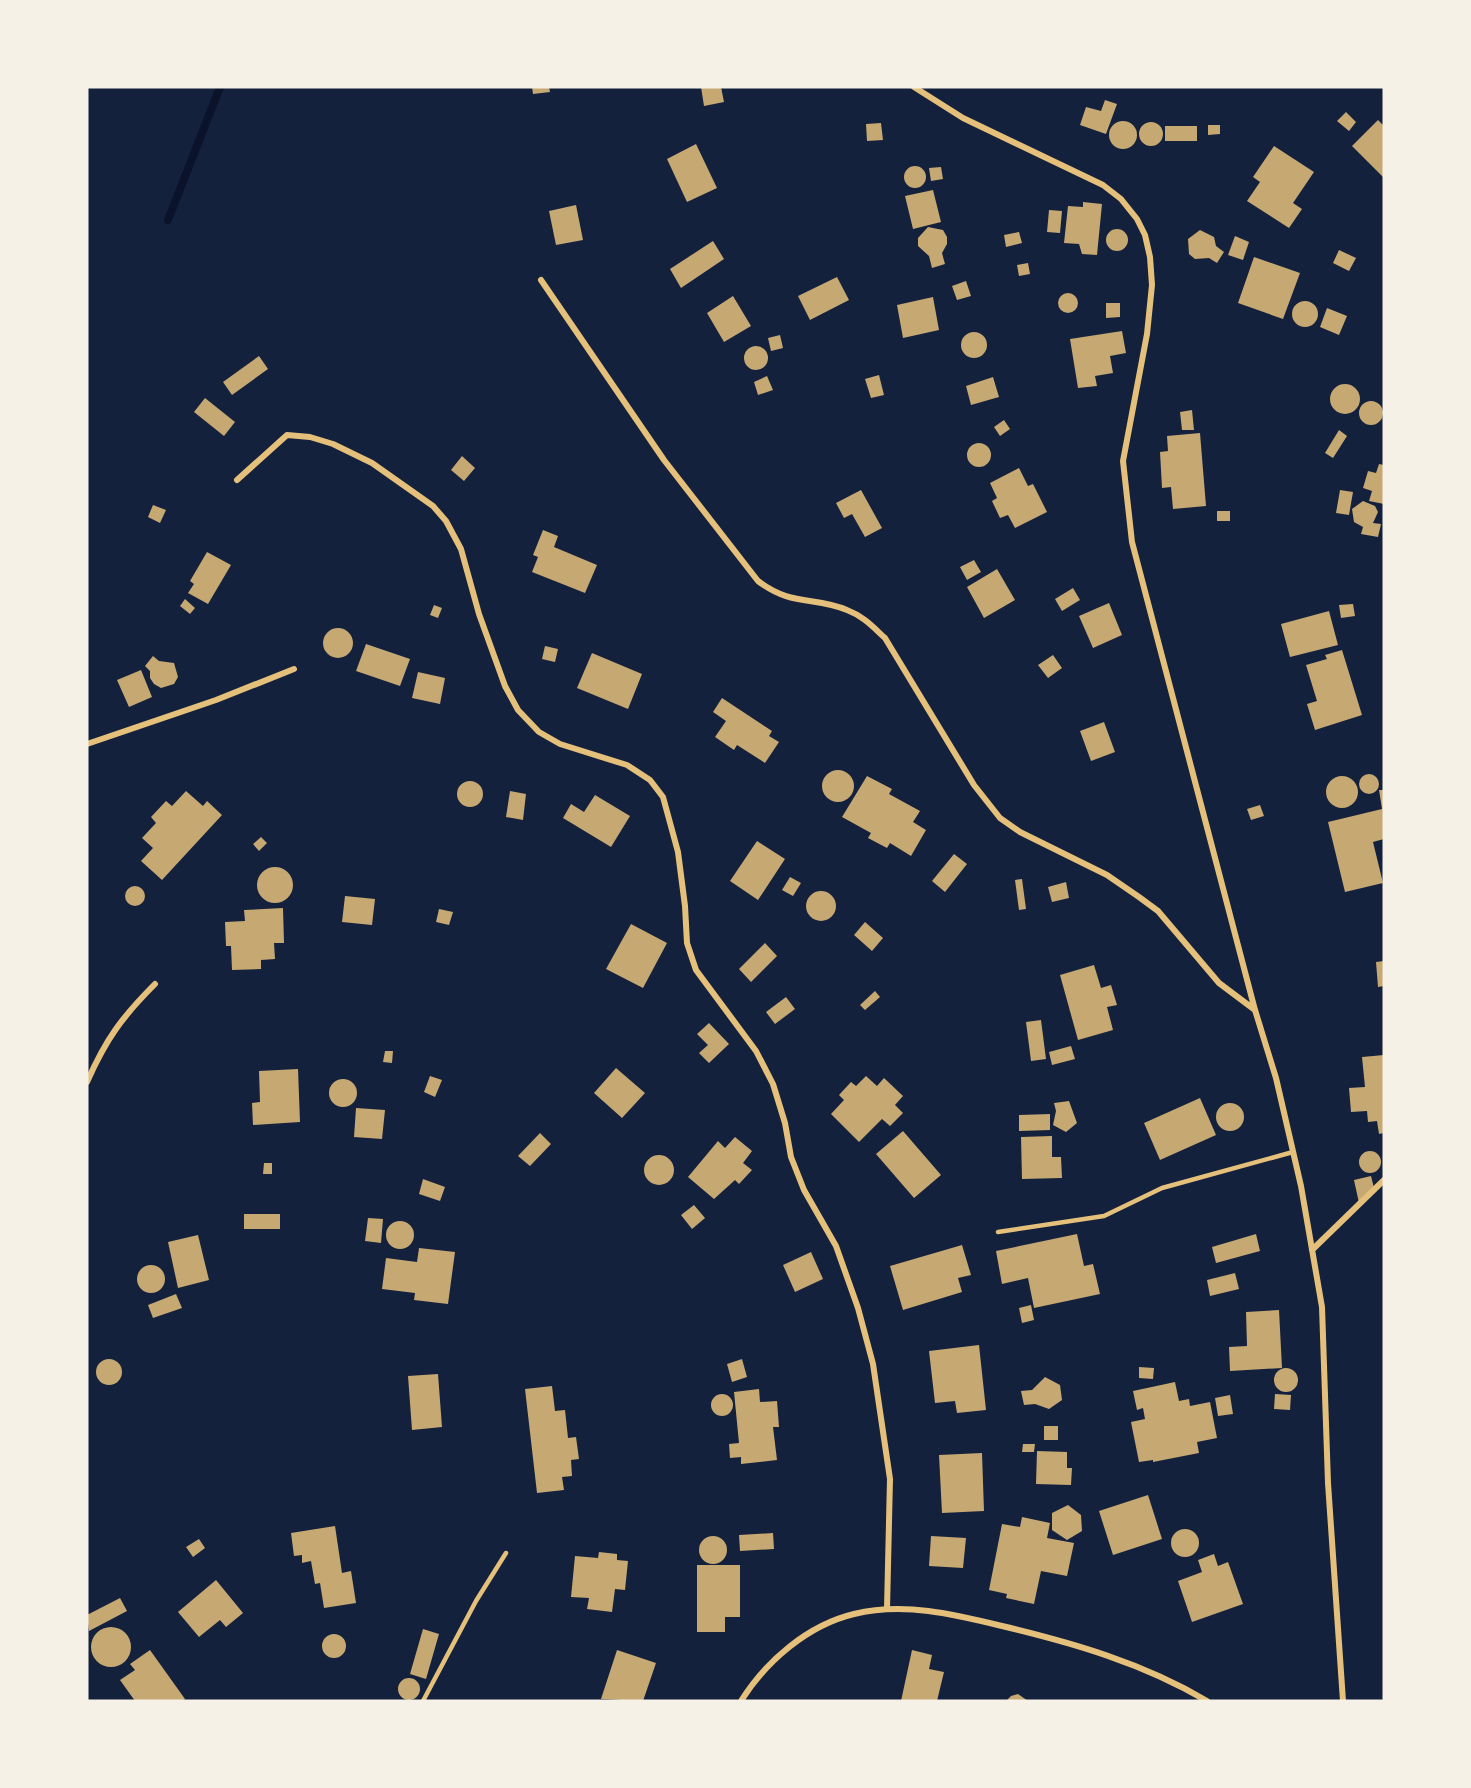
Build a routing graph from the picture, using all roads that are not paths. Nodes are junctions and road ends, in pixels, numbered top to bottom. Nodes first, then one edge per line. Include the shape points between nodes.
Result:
1 (914, 87) edge
2 (541, 280) dead end
3 (237, 480) dead end
4 (294, 669) dead end
5 (87, 744) edge
6 (155, 984) dead end
7 (1255, 1010) junction
8 (87, 1082) edge
9 (1293, 1152) junction
10 (1384, 1180) edge
11 (998, 1232) dead end
12 (1312, 1250) junction
13 (506, 1553) dead end
14 (887, 1609) junction
15 (423, 1701) edge
16 (741, 1701) edge
17 (1207, 1701) edge
18 (1343, 1701) edge

1 - 7 street via 963,118 1103,185 1121,199 1145,235 1152,285 1147,334 1123,461 1132,542
2 - 7 street via 664,460 758,582 776,595 845,609 865,619 885,638 974,785 1000,818 1107,875 1158,911 1219,983
3 - 14 street via 287,435 310,436 333,444 405,484 446,521 461,549 479,614 505,686 518,710 539,732 560,744 627,765 650,780 663,797 678,852 687,943 696,970 756,1051 772,1084 785,1123 790,1157 804,1190 837,1246 858,1308 873,1364 890,1479
4 - 5 street
6 - 8 street via 124,1015
7 - 9 street
9 - 11 lane via 1179,1183 1104,1216
9 - 12 street
10 - 12 street
12 - 18 street via 1322,1307 1328,1483
13 - 15 lane
14 - 16 street via 852,1614 806,1635 770,1665
14 - 17 street via 944,1613 1059,1639 1122,1660

